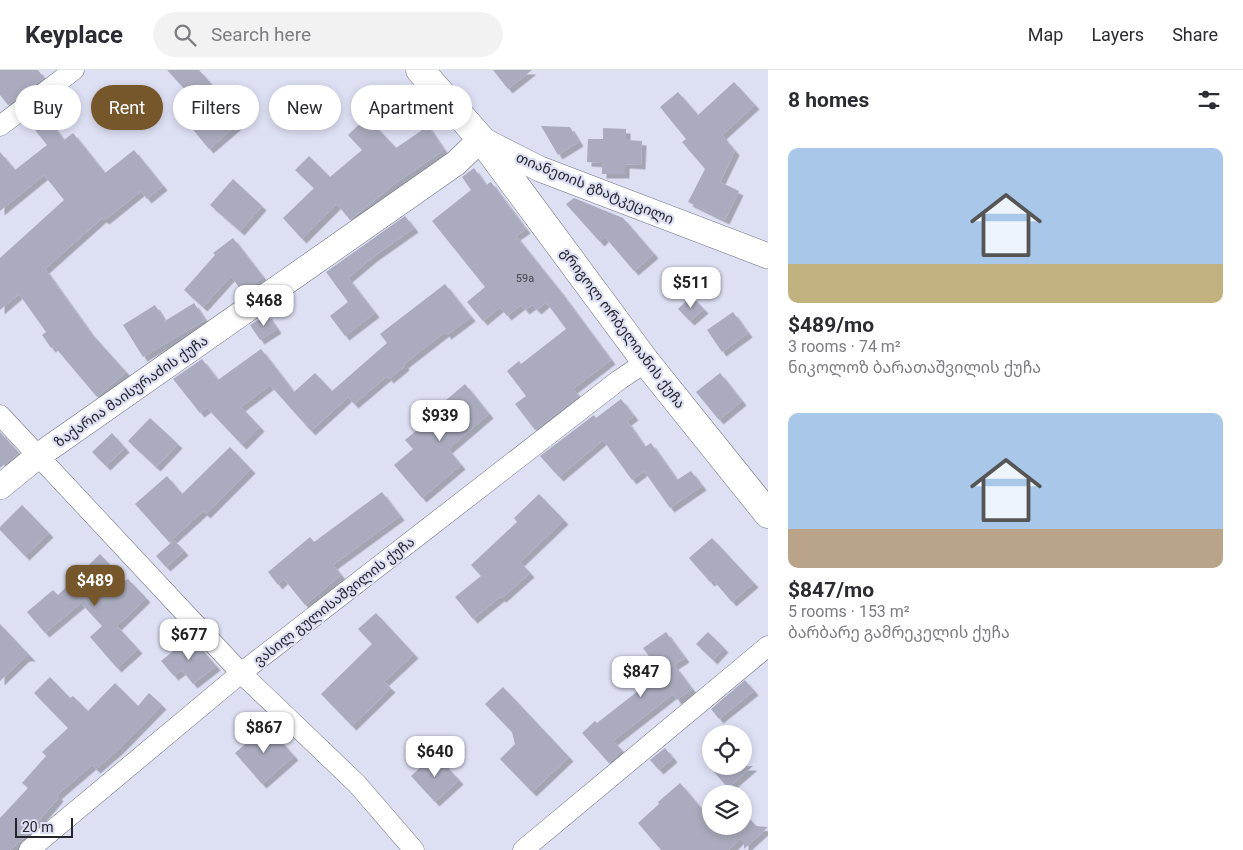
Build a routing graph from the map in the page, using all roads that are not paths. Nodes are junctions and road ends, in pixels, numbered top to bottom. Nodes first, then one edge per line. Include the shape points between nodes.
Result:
1 (74, 70) edge
2 (420, 70) edge
3 (0, 126) edge
4 (481, 139) junction
5 (768, 256) edge
6 (646, 362) junction
7 (0, 415) edge
8 (38, 456) junction
9 (0, 487) edge
10 (768, 514) edge
11 (768, 646) edge
12 (241, 673) junction
13 (29, 850) edge
14 (414, 850) edge
15 (523, 850) edge

1 - 3 street
2 - 4 main road, თიანეთის გზატკეცილი
4 - 5 street, თიანეთის გზატკეცილი via 540,169
4 - 6 main road, გრიგოლ ორბელიანის ქუჩა
4 - 8 street, ზაქარია მაისურაძის ქუჩა via 456,163
6 - 10 main road, გრიგოლ ორბელიანის ქუჩა
6 - 12 street, ვასილ გულისაშვილის ქუჩა
7 - 8 street
8 - 9 street, ზაქარია მაისურაძის ქუჩა
8 - 12 street
11 - 15 street
12 - 13 street, ვასილ გულისაშვილის ქუჩა
12 - 14 street via 357,784

